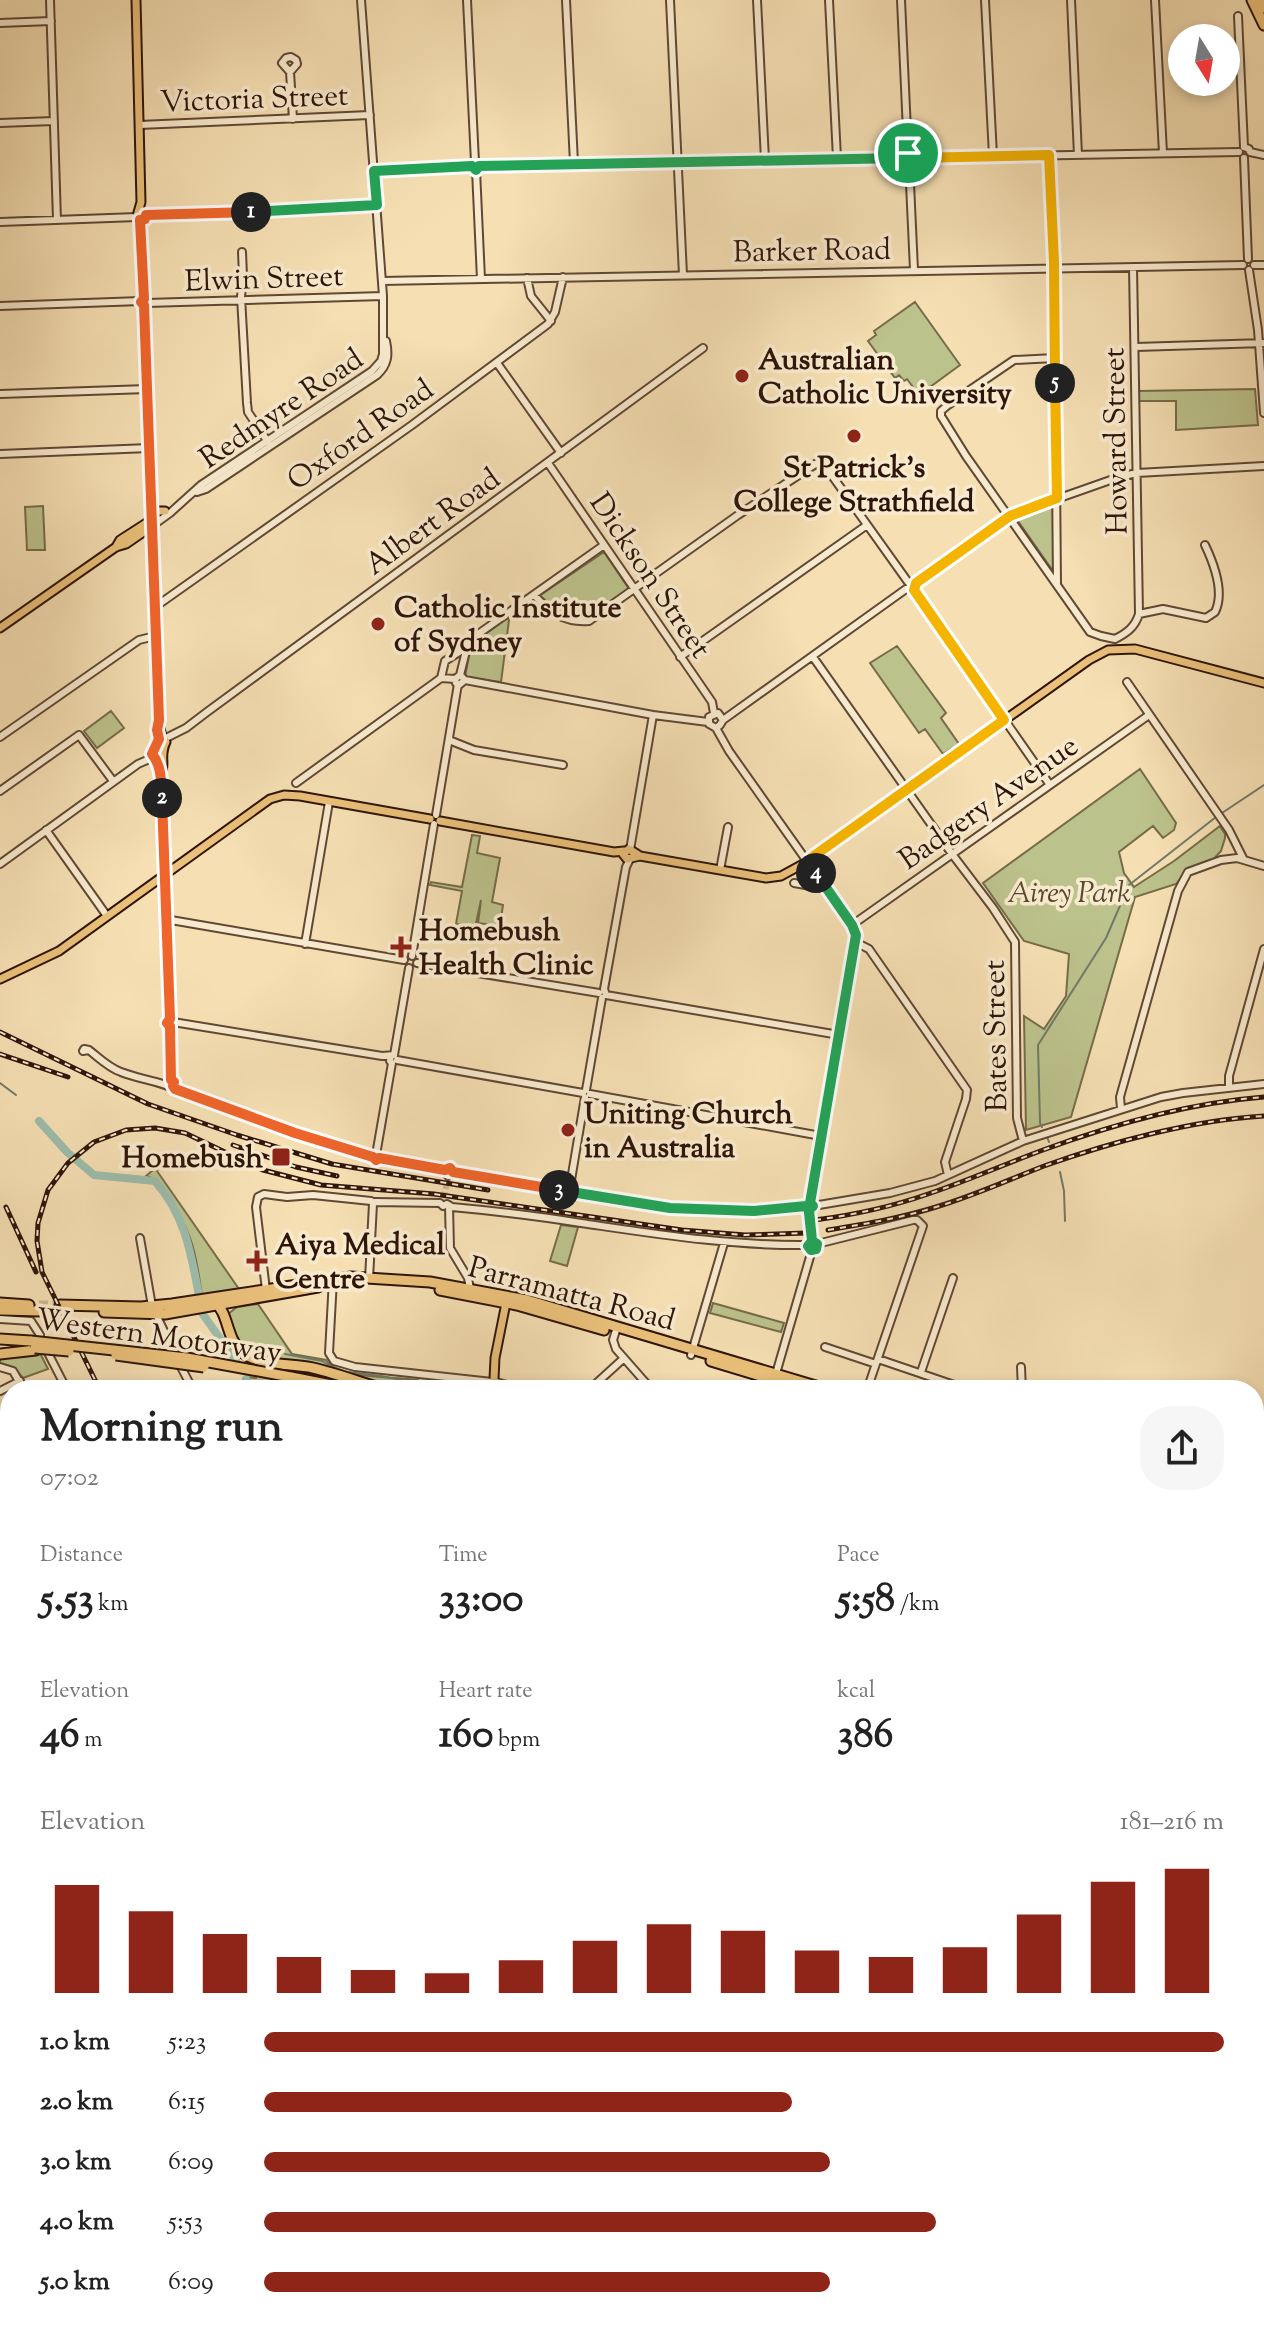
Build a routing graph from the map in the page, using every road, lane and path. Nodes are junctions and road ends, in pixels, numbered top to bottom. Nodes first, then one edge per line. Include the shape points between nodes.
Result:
1 (50, 0) edge
2 (136, 0) edge
3 (361, 0) edge
4 (467, 0) edge
5 (566, 0) edge
6 (670, 0) edge
7 (757, 0) edge
8 (829, 0) edge
9 (901, 0) edge
10 (985, 0) edge
11 (1071, 0) edge
12 (1155, 0) edge
13 (1252, 0) edge
14 (1260, 0) edge
15 (1264, 8) edge
16 (1238, 16) dead end
17 (51, 21) junction
18 (0, 23) edge
19 (1264, 25) edge
20 (290, 72) dead end
21 (370, 115) junction
22 (293, 119) junction
23 (54, 121) junction
24 (0, 123) edge
25 (139, 125) junction
26 (1244, 152) junction
27 (1163, 153) junction
28 (1049, 155) junction
29 (1078, 155) junction
30 (1264, 155) edge
31 (993, 156) junction
32 (837, 158) junction
33 (908, 158) junction
34 (765, 160) junction
35 (678, 162) junction
36 (574, 163) junction
37 (475, 166) junction
38 (374, 171) junction
39 (377, 205) junction
40 (141, 214) junction
41 (57, 220) junction
42 (0, 222) edge
43 (242, 252) dead end
44 (1248, 265) junction
45 (1264, 265) edge
46 (1133, 267) junction
47 (1053, 268) junction
48 (914, 270) junction
49 (683, 275) junction
50 (563, 277) junction
51 (527, 278) junction
52 (481, 279) junction
53 (382, 281) junction
54 (383, 296) junction
55 (242, 301) junction
56 (144, 302) junction
57 (0, 306) edge
58 (551, 321) junction
59 (1261, 343) edge
60 (1136, 347) junction
61 (703, 348) dead end
62 (1055, 358) junction
63 (497, 363) junction
64 (147, 389) junction
65 (0, 394) edge
66 (1264, 413) edge
67 (268, 443) junction
68 (149, 448) junction
69 (561, 453) junction
70 (0, 454) edge
71 (548, 463) junction
72 (1264, 466) edge
73 (1137, 473) junction
74 (1057, 498) junction
75 (182, 501) junction
76 (151, 506) junction
77 (165, 511) junction
78 (1010, 516) junction
79 (152, 523) junction
80 (867, 525) junction
81 (137, 536) junction
82 (604, 545) junction
83 (1205, 545) dead end
84 (116, 547) junction
85 (152, 549) junction
86 (1057, 584) junction
87 (911, 586) junction
88 (634, 589) junction
89 (534, 595) junction
90 (155, 607) junction
91 (1139, 614) junction
92 (0, 628) edge
93 (155, 636) junction
94 (467, 647) junction
95 (680, 657) junction
96 (813, 657) junction
97 (441, 678) junction
98 (460, 679) junction
99 (1127, 682) dead end
100 (1264, 683) edge
101 (714, 713) junction
102 (653, 715) junction
103 (1149, 715) junction
104 (723, 720) junction
105 (1004, 720) junction
106 (708, 722) junction
107 (716, 728) junction
108 (0, 737) edge
109 (163, 740) junction
110 (449, 740) junction
111 (156, 755) junction
112 (563, 765) dead end
113 (113, 781) junction
114 (296, 783) dead end
115 (1050, 785) junction
116 (906, 790) junction
117 (0, 791) edge
118 (329, 802) junction
119 (435, 820) junction
120 (728, 827) dead end
121 (46, 830) junction
122 (629, 853) junction
123 (952, 854) junction
124 (1244, 860) junction
125 (807, 861) junction
126 (0, 864) edge
127 (1264, 866) edge
128 (720, 870) junction
129 (164, 876) junction
130 (794, 883) dead end
131 (828, 889) junction
132 (107, 916) junction
133 (165, 919) junction
134 (852, 925) junction
135 (855, 942) junction
136 (305, 944) junction
137 (1264, 949) edge
138 (412, 956) junction
139 (404, 960) junction
140 (417, 963) junction
141 (409, 968) junction
142 (0, 979) edge
143 (603, 994) junction
144 (171, 1022) junction
145 (839, 1035) junction
146 (89, 1050) dead end
147 (394, 1059) junction
148 (171, 1083) junction
149 (1264, 1084) edge
150 (1229, 1087) junction
151 (586, 1093) junction
152 (1121, 1109) junction
153 (821, 1136) junction
154 (1023, 1141) junction
155 (376, 1157) junction
156 (948, 1175) junction
157 (569, 1192) junction
158 (373, 1202) junction
159 (445, 1202) junction
160 (809, 1208) junction
161 (140, 1238) dead end
162 (724, 1243) junction
163 (812, 1243) junction
164 (953, 1278) dead end
165 (369, 1280) junction
166 (333, 1282) junction
167 (470, 1289) junction
168 (267, 1294) junction
169 (507, 1299) junction
170 (0, 1303) edge
171 (172, 1304) junction
172 (219, 1305) junction
173 (61, 1308) tunnel mouth
174 (0, 1310) edge
175 (154, 1310) junction
176 (0, 1319) edge
177 (616, 1330) junction
178 (0, 1340) edge
179 (35, 1344) junction
180 (825, 1347) dead end
181 (173, 1350) dead end
182 (48, 1351) junction
183 (692, 1352) junction
184 (0, 1354) edge
185 (623, 1359) junction
186 (877, 1362) junction
187 (0, 1367) edge
188 (181, 1367) dead end
189 (1021, 1367) dead end
190 (921, 1372) junction
191 (775, 1377) junction
192 (291, 1379) junction
193 (19, 1380) edge
194 (62, 1380) edge
195 (188, 1380) edge
196 (295, 1380) edge
197 (297, 1380) edge
198 (353, 1380) edge
199 (471, 1380) edge
200 (494, 1380) edge
201 (600, 1380) edge
202 (643, 1380) edge
203 (782, 1380) edge
204 (787, 1380) edge
205 (871, 1380) edge
206 (936, 1380) edge
207 (1022, 1380) edge

1 - 17 street
2 - 25 main road
3 - 21 street, Redmyre Road
4 - 37 street
5 - 36 street
6 - 35 street
7 - 34 street
8 - 32 street
9 - 33 street
10 - 31 street
11 - 29 street
12 - 27 street
13 - 19 highway
14 - 15 highway
16 - 26 street
17 - 18 street
17 - 23 street
20 - 22 street
21 - 22 street, Victoria Street
21 - 38 street, Redmyre Road
22 - 25 street, Victoria Street
23 - 24 street
23 - 41 street
25 - 40 main road
26 - 27 street
26 - 30 street
26 - 44 street
27 - 29 street
28 - 29 street
28 - 31 street
28 - 47 street
31 - 33 street
32 - 33 street
32 - 34 street
33 - 48 street
34 - 35 street
35 - 36 street
35 - 49 street
36 - 37 street
37 - 38 street
37 - 52 street
38 - 39 street, Redmyre Road
39 - 40 street
39 - 53 street, Redmyre Road
40 - 41 street
40 - 56 main road
41 - 42 street
43 - 55 street
44 - 45 street, Barker Road
44 - 46 street, Barker Road
44 - 59 street
46 - 47 street, Barker Road
46 - 60 street, Howard Street
47 - 48 street, Barker Road
47 - 62 street
48 - 49 street, Barker Road
49 - 50 street, Barker Road
50 - 51 street, Barker Road
50 - 58 street
51 - 52 street, Barker Road
51 - 58 street via 531,296
52 - 53 street, Barker Road
53 - 54 street, Redmyre Road
54 - 55 street, Elwin Street
54 - 67 street, Redmyre Road via 383,354 377,366
55 - 56 street, Elwin Street
55 - 67 street via 248,412
56 - 57 street, Elwin Street
56 - 64 main road
58 - 63 street, Oxford Road
59 - 60 street
59 - 66 street
60 - 73 street, Howard Street
61 - 69 street, Albert Road
62 - 74 street
62 - 78 street via 1014,360 941,411
63 - 69 street
63 - 90 street, Oxford Road
64 - 65 street
64 - 68 main road
67 - 75 street, Redmyre Road
68 - 70 street
68 - 76 main road
69 - 71 street, Albert Road
71 - 82 street, Dickson Street
71 - 109 street, Albert Road
72 - 73 street
73 - 74 street
73 - 91 street, Howard Street
74 - 78 street
74 - 86 street
75 - 77 street, Redmyre Road
75 - 79 street, Redmyre Road
76 - 77 main road
76 - 79 main road
77 - 79 street, Redmyre Road
78 - 86 street
78 - 87 street
79 - 81 main road, Redmyre Road
79 - 84 main road, Redmyre Road
79 - 85 main road
80 - 87 street
80 - 88 street via 819,463
80 - 95 street
81 - 84 main road, Redmyre Road
81 - 85 main road via 147,539
82 - 88 street, Dickson Street
82 - 89 street
83 - 91 street via 1215,570 1215,612 1201,618 1163,609
84 - 92 main road, Redmyre Road
85 - 90 main road
86 - 91 street via 1090,632 1115,639 1136,624
87 - 96 street
87 - 105 street
88 - 89 street via 584,622 556,615
88 - 95 street, Dickson Street
89 - 94 street
90 - 93 main road
93 - 108 street via 139,640
93 - 109 main road via 157,730
94 - 97 street via 445,661
94 - 98 street
95 - 101 street, Dickson Street
96 - 104 street
96 - 116 street, Bates Street
97 - 98 street
97 - 114 street
98 - 102 street
98 - 110 street
99 - 103 street
100 - 105 main road via 1149,652 1115,649 1089,660
101 - 104 street
101 - 106 street
102 - 106 street
102 - 122 street
103 - 115 street, Badgery Avenue
103 - 124 street via 1214,806
104 - 107 street
105 - 115 street
105 - 116 main road
106 - 107 street
107 - 125 street
109 - 111 main road
110 - 112 street via 474,750
110 - 119 street
111 - 113 street via 138,761
111 - 129 main road via 163,771
113 - 117 street via 79,735
113 - 121 street
115 - 123 street, Badgery Avenue
116 - 123 street, Bates Street
116 - 125 main road
118 - 119 main road
118 - 129 main road via 294,795 270,799
118 - 136 street
119 - 122 main road
119 - 138 street
120 - 128 street
121 - 126 street
121 - 132 street
122 - 128 main road
122 - 143 street
123 - 134 street, Badgery Avenue
123 - 154 street, Bates Street via 1015,942 1017,1108
124 - 127 street
124 - 152 street via 1221,860 1185,877 1120,1097
125 - 128 main road via 766,878
125 - 131 street
129 - 132 main road
129 - 133 street
130 - 131 street
131 - 134 street
132 - 142 main road via 52,955
133 - 136 street
133 - 144 street
134 - 135 street
135 - 145 street
135 - 156 street via 869,949 967,1090 945,1162
136 - 139 street
137 - 150 street
138 - 139 street
138 - 140 street
139 - 141 street
140 - 141 street
140 - 143 street
141 - 147 street
143 - 145 street
143 - 151 street
144 - 147 street
144 - 148 street
145 - 153 street
146 - 148 street via 121,1072
147 - 151 street
147 - 155 street
148 - 155 street via 177,1091
149 - 150 street
150 - 152 street
151 - 153 street
151 - 157 street
152 - 154 street
153 - 160 street
154 - 156 street
155 - 157 street via 448,1175
156 - 160 street via 898,1191
157 - 160 street via 670,1208
158 - 159 street
158 - 165 street
158 - 168 street via 313,1195 258,1197
159 - 162 street
159 - 167 street via 450,1248
160 - 163 street, bridge
161 - 175 street
162 - 163 street
162 - 183 street
163 - 186 street via 913,1220 921,1224 923,1231
163 - 191 street
164 - 190 street
165 - 166 highway, Parramatta Road
165 - 167 highway, Parramatta Road
165 - 169 highway, Parramatta Road
166 - 168 highway, Parramatta Road
166 - 199 street via 329,1353 334,1361
167 - 169 highway, Parramatta Road
168 - 171 highway, Parramatta Road
168 - 172 highway, Parramatta Road
169 - 177 highway, Parramatta Road
169 - 200 main road
170 - 174 highway via 41,1308
171 - 172 highway
171 - 175 highway, Parramatta Road
172 - 175 highway, Parramatta Road
172 - 198 highway via 244,1354
173 - 175 highway, Parramatta Road
175 - 181 street
176 - 179 street via 31,1321
177 - 183 highway, Parramatta Road
177 - 185 street via 613,1340
178 - 179 highway, Western Motorway
179 - 182 highway, Western Motorway, bridge
179 - 184 highway
179 - 192 highway, Western Motorway, bridge via 157,1354
180 - 186 street
182 - 192 highway, Western Motorway, bridge
182 - 194 street
183 - 191 highway, Parramatta Road
185 - 201 street
185 - 202 street
186 - 190 street
186 - 205 street
187 - 193 street
188 - 195 street
189 - 207 street
190 - 206 street
191 - 203 highway, Parramatta Road
191 - 204 highway, Parramatta Road
192 - 196 highway, Western Motorway
192 - 197 highway, Western Motorway

